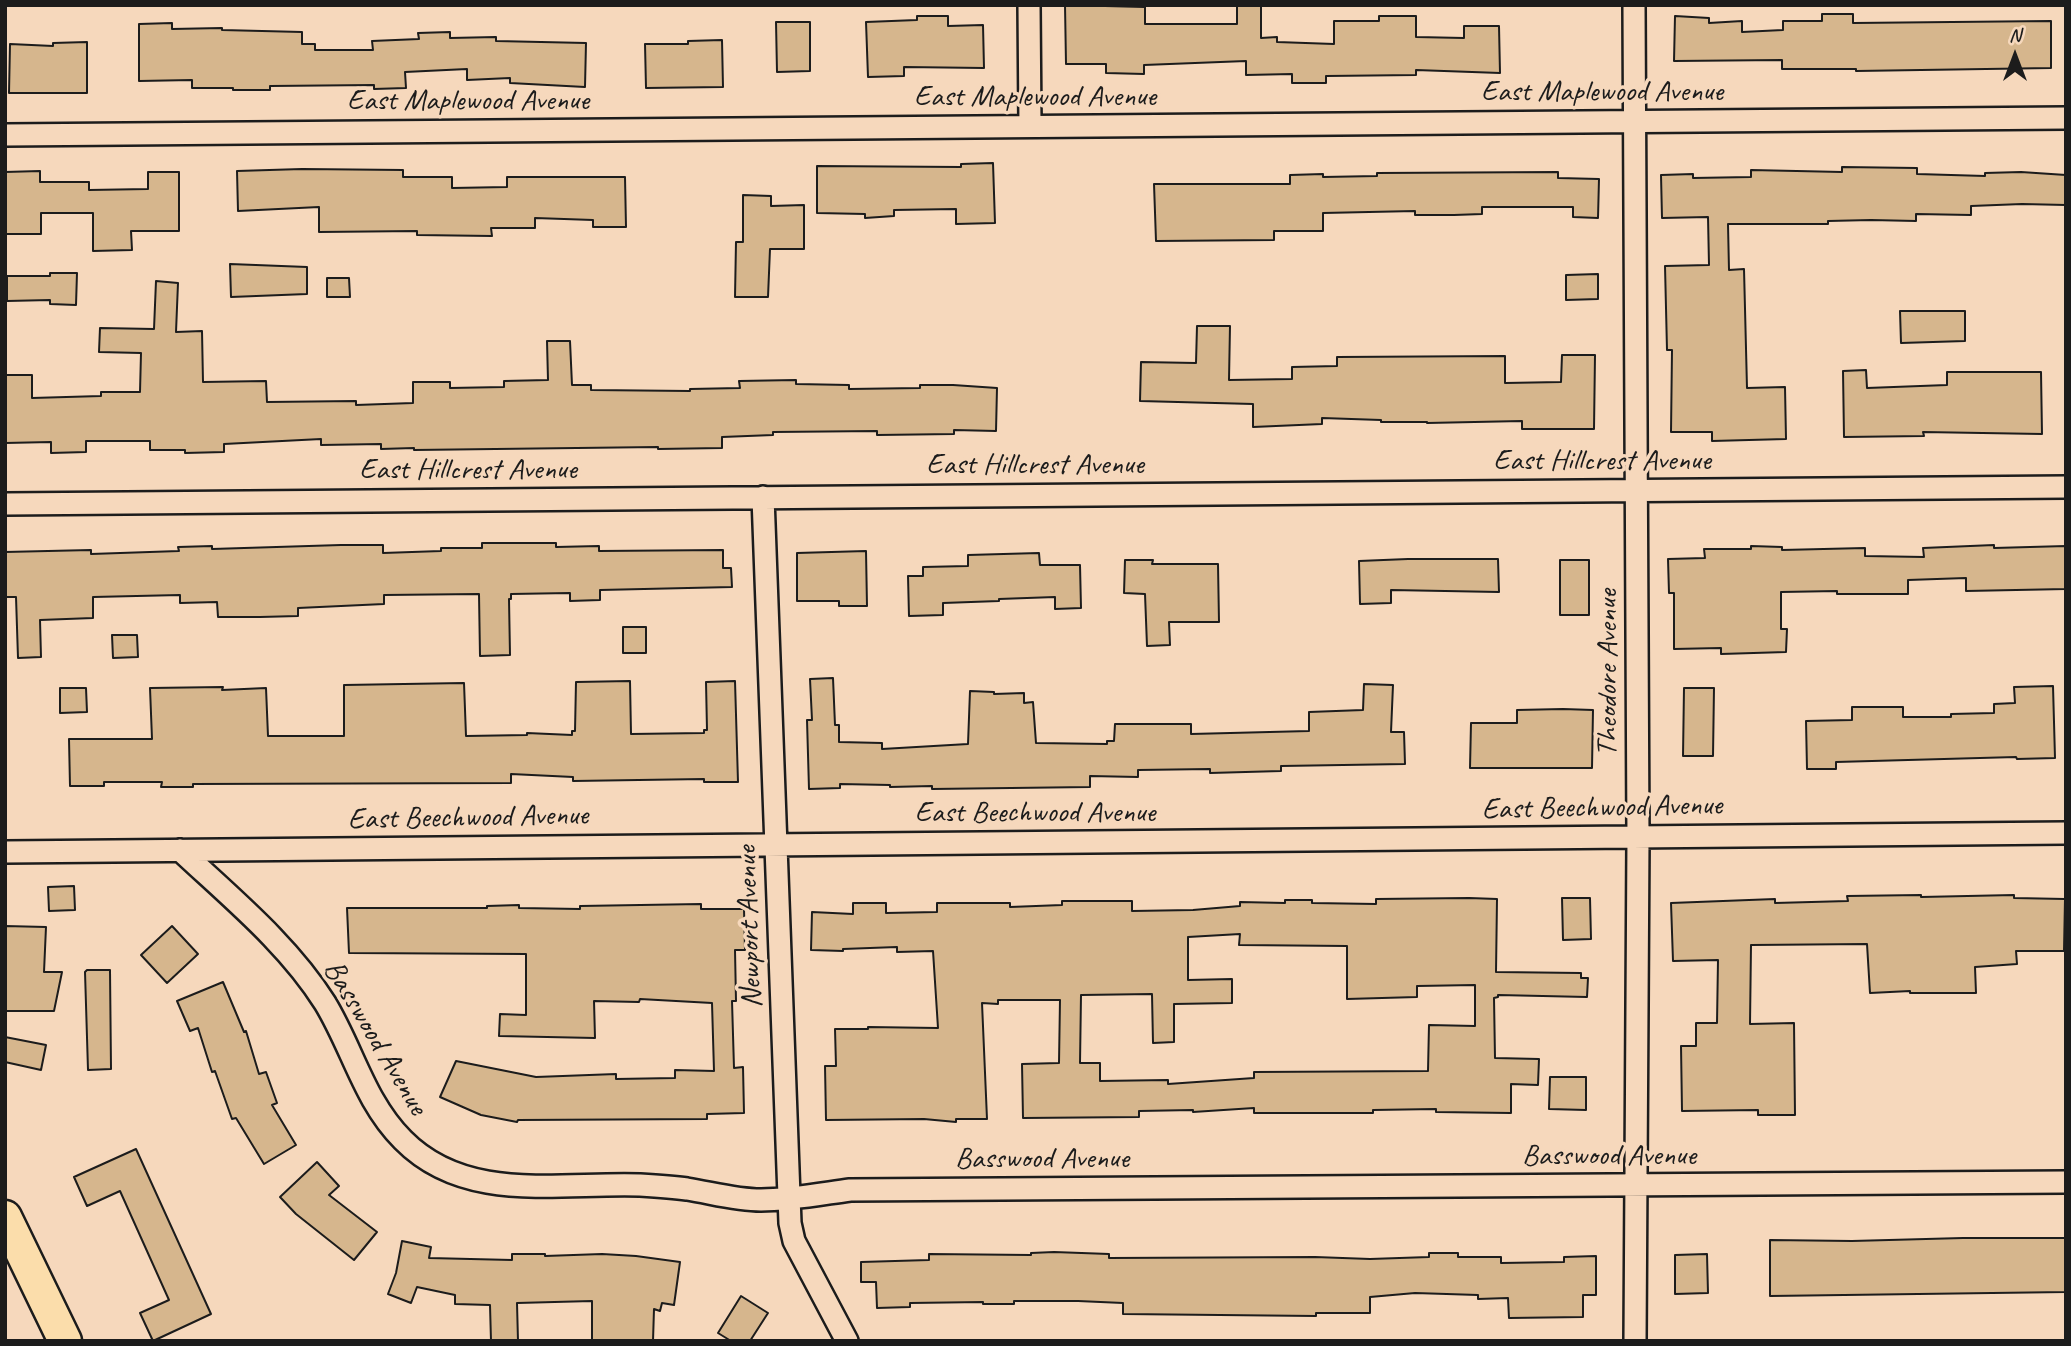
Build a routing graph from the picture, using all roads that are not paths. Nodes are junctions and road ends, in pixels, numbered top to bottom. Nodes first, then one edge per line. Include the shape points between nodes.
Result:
1 (1029, 5) edge
2 (1634, 5) edge
3 (2066, 118) edge
4 (1633, 122) junction
5 (1030, 126) junction
6 (5, 135) edge
7 (2066, 487) edge
8 (1637, 491) junction
9 (763, 497) junction
10 (5, 504) edge
11 (2066, 833) edge
12 (1638, 838) junction
13 (778, 845) junction
14 (180, 850) junction
15 (5, 852) edge
16 (2066, 1182) edge
17 (1637, 1185) junction
18 (790, 1198) junction
19 (5, 1217) edge
20 (65, 1341) edge
21 (848, 1341) edge
22 (1636, 1341) edge

1 - 5 street
2 - 4 street, Theodore Avenue
3 - 4 street, East Maplewood Avenue
4 - 5 street, East Maplewood Avenue
4 - 8 street, Theodore Avenue
5 - 6 street, East Maplewood Avenue
7 - 8 street, East Hillcrest Avenue
8 - 9 street, East Hillcrest Avenue
8 - 12 street, Theodore Avenue
9 - 10 street, East Hillcrest Avenue
9 - 13 street, Newport Avenue
11 - 12 street, East Beechwood Avenue
12 - 13 street, East Beechwood Avenue
12 - 17 street, Theodore Avenue
13 - 14 street, East Beechwood Avenue
13 - 18 street, Newport Avenue
14 - 15 street, East Beechwood Avenue
14 - 18 street, Basswood Avenue via 291,959 325,1004 374,1106 405,1143 448,1171 518,1187 639,1185 760,1200
16 - 17 street, Basswood Avenue
17 - 18 street, Basswood Avenue via 850,1190
17 - 22 street, Theodore Avenue
18 - 21 street, Newport Avenue via 794,1241
19 - 20 main road

